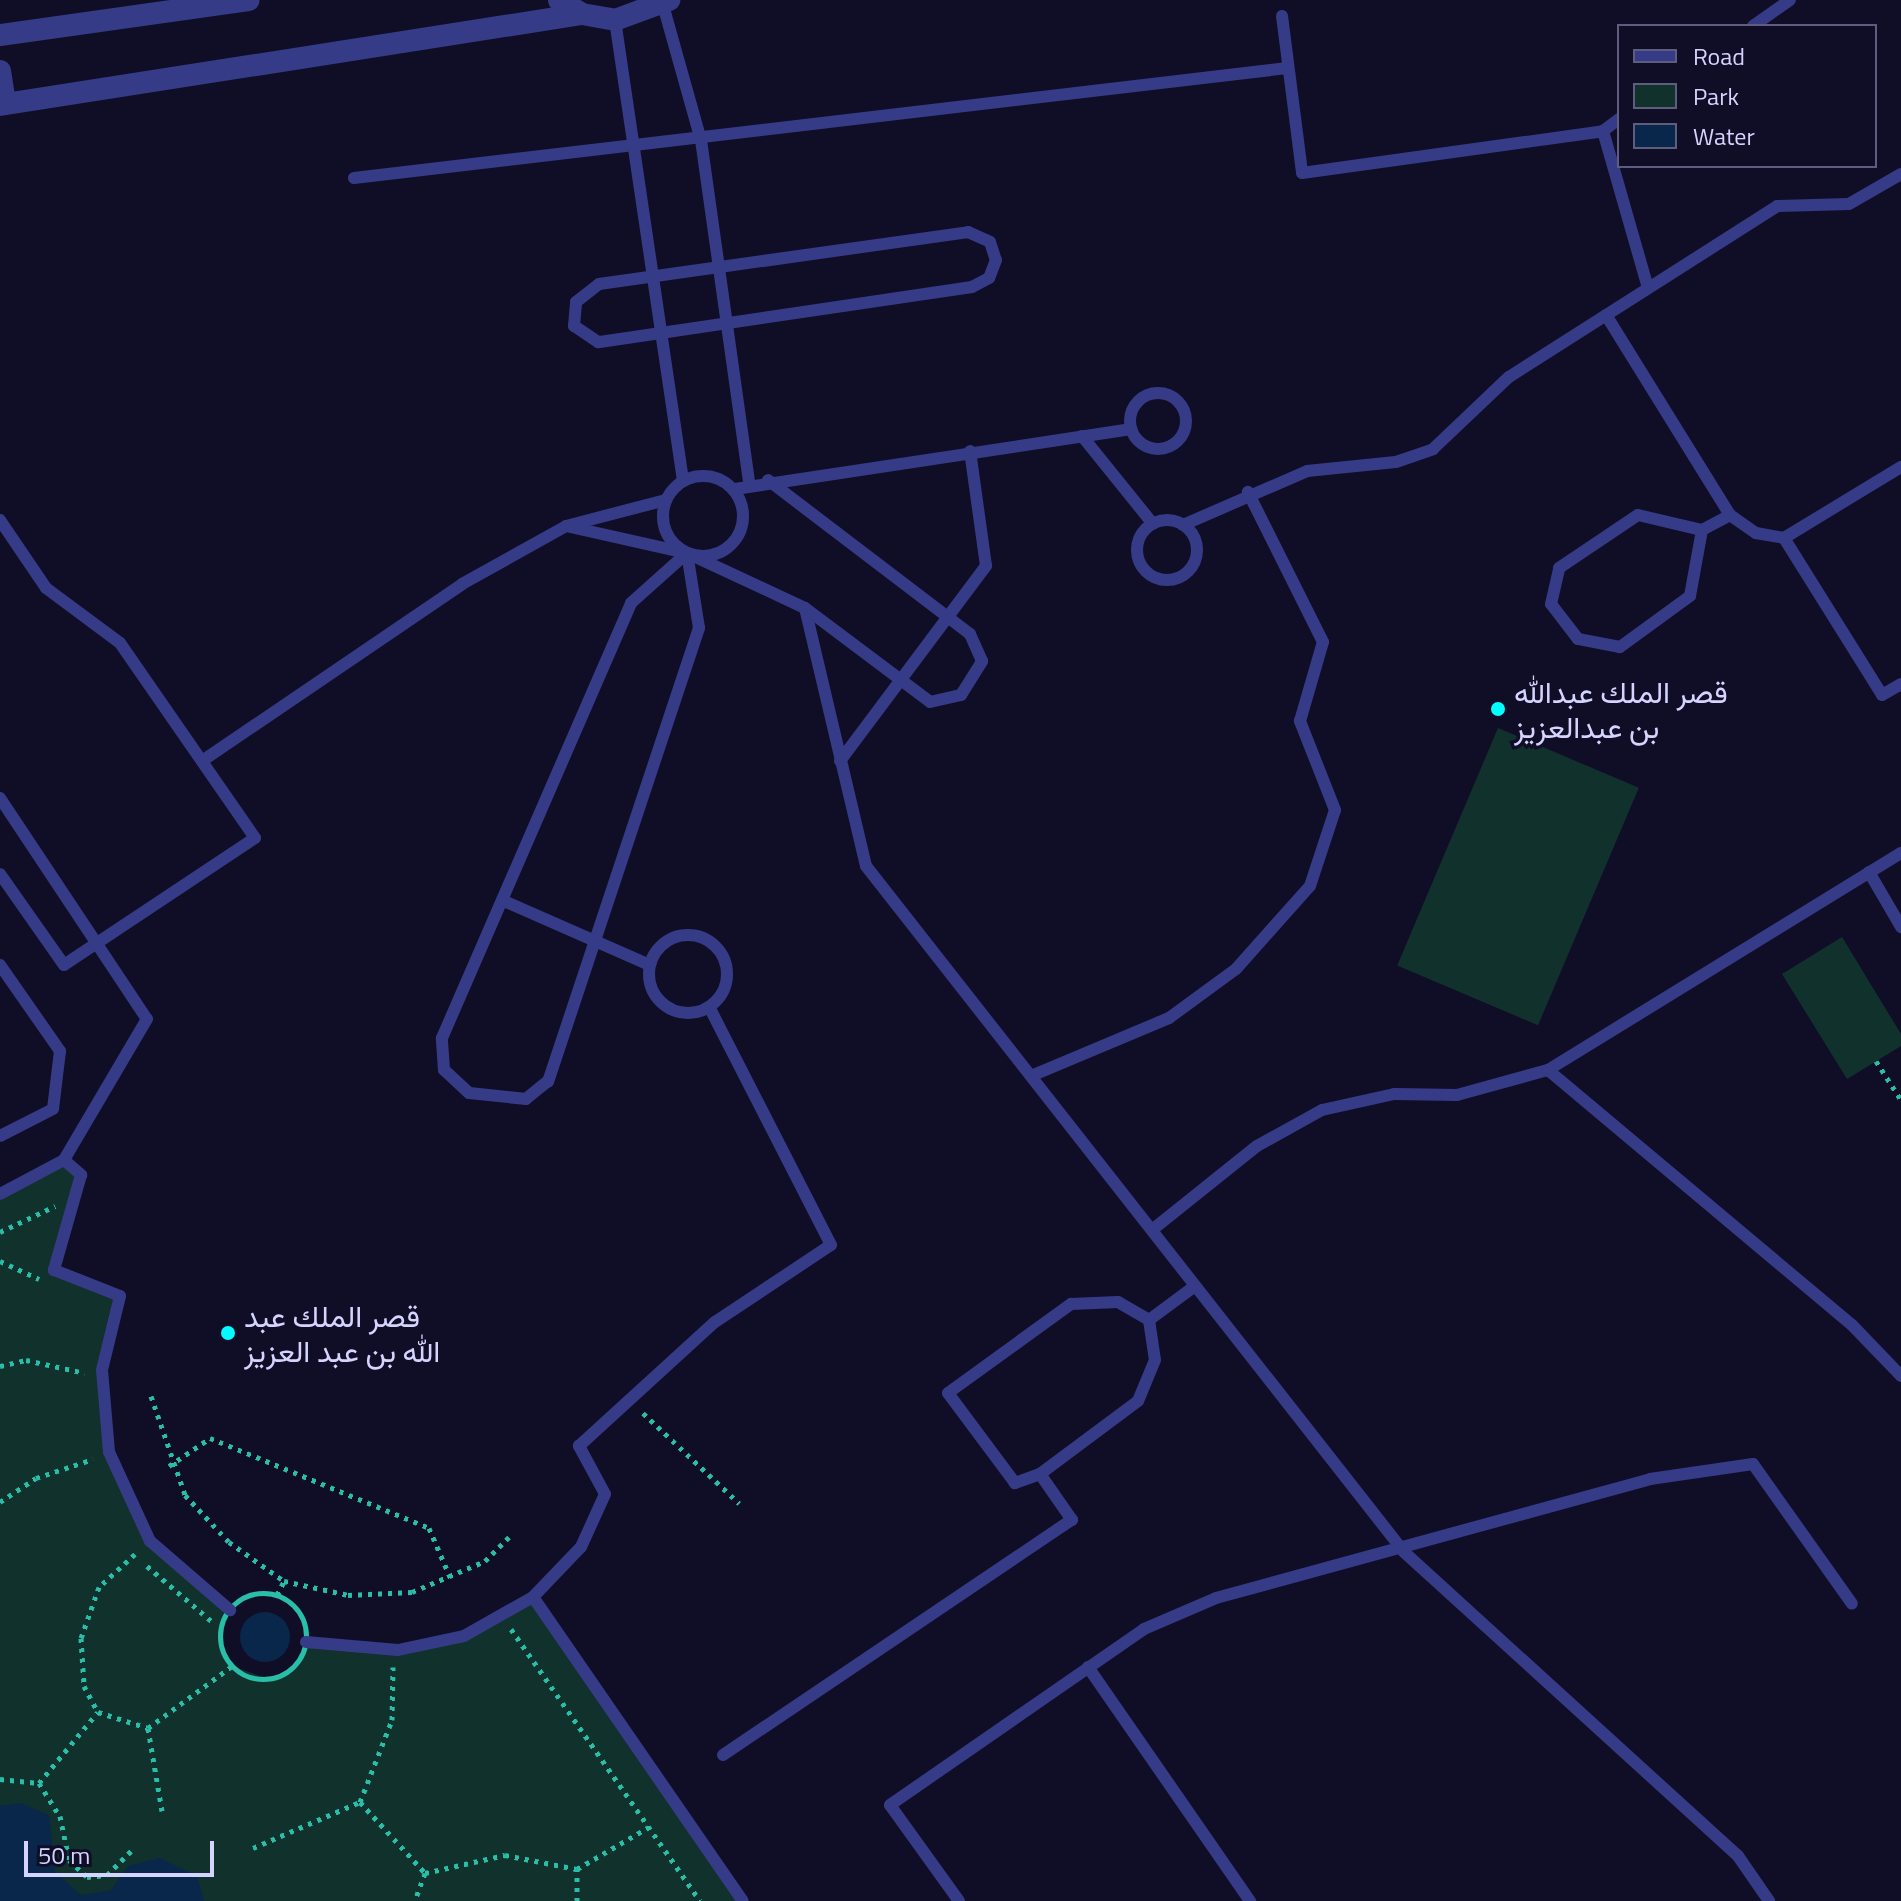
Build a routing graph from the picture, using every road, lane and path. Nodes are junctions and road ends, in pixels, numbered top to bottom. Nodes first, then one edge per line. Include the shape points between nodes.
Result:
1 (249, 0) edge
2 (559, 0) edge
3 (1790, 0) edge
4 (666, 2) edge
5 (582, 14) junction
6 (1282, 16) dead end
7 (615, 20) junction
8 (1756, 24) edge
9 (0, 35) edge
10 (1288, 68) junction
11 (0, 71) edge
12 (2, 104) edge
13 (1617, 120) edge
14 (1603, 131) junction
15 (701, 140) junction
16 (636, 149) junction
17 (1901, 174) edge
18 (354, 178) dead end
19 (719, 267) junction
20 (654, 276) junction
21 (1648, 288) junction
22 (1606, 315) junction
23 (727, 324) junction
24 (662, 333) junction
25 (1131, 429) junction
26 (1082, 436) junction
27 (970, 451) junction
28 (1901, 467) edge
29 (768, 480) junction
30 (683, 481) junction
31 (749, 482) junction
32 (735, 489) junction
33 (1248, 492) junction
34 (666, 500) junction
35 (1730, 515) junction
36 (0, 520) edge
37 (1153, 524) junction
38 (1183, 525) junction
39 (566, 526) junction
40 (1702, 530) junction
41 (1784, 538) junction
42 (687, 553) junction
43 (805, 608) junction
44 (950, 615) junction
45 (899, 682) junction
46 (1901, 684) edge
47 (202, 761) junction
48 (840, 761) junction
49 (0, 798) edge
50 (1901, 853) edge
51 (1869, 872) junction
52 (0, 874) edge
53 (504, 901) junction
54 (1901, 927) edge
55 (595, 935) junction
56 (96, 943) junction
57 (0, 965) edge
58 (650, 965) junction
59 (709, 1007) junction
60 (1876, 1061) dead end
61 (1548, 1070) junction
62 (1031, 1076) junction
63 (1901, 1100) edge
64 (0, 1136) edge
65 (64, 1160) junction
66 (0, 1194) edge
67 (74, 1197) junction
68 (1152, 1230) junction
69 (0, 1232) edge
70 (1195, 1286) junction
71 (1149, 1320) junction
72 (0, 1366) edge
73 (85, 1373) dead end
74 (1901, 1376) edge
75 (151, 1396) dead end
76 (643, 1413) dead end
77 (93, 1459) dead end
78 (169, 1466) junction
79 (1040, 1474) junction
80 (0, 1502) edge
81 (739, 1503) dead end
82 (509, 1537) dead end
83 (1404, 1552) junction
84 (135, 1554) dead end
85 (451, 1579) junction
86 (284, 1581) junction
87 (277, 1595) junction
88 (533, 1597) junction
89 (1852, 1604) dead end
90 (230, 1610) junction
91 (500, 1635) dead end
92 (306, 1642) junction
93 (301, 1657) junction
94 (317, 1658) dead end
95 (407, 1663) dead end
96 (377, 1665) dead end
97 (232, 1666) junction
98 (393, 1666) junction
99 (1088, 1667) junction
100 (98, 1712) junction
101 (148, 1728) junction
102 (723, 1755) dead end
103 (1, 1782) edge
104 (39, 1783) junction
105 (360, 1802) junction
106 (162, 1811) dead end
107 (649, 1827) junction
108 (134, 1848) dead end
109 (253, 1848) dead end
110 (577, 1869) junction
111 (425, 1873) junction
112 (415, 1901) edge
113 (577, 1901) edge
114 (700, 1901) edge
115 (743, 1901) edge
116 (959, 1901) edge
117 (1250, 1901) edge
118 (1769, 1901) edge

1 - 9 street
2 - 5 street
3 - 8 lane
4 - 7 street
4 - 15 lane
5 - 7 street
5 - 12 street
6 - 10 lane
7 - 16 lane
10 - 14 lane via 1302,173
10 - 15 lane
11 - 12 street
13 - 14 lane
14 - 21 lane
15 - 16 lane
15 - 19 lane
16 - 18 lane via 579,146
16 - 20 lane
17 - 21 lane via 1849,204 1777,206
19 - 20 lane
19 - 23 lane
19 - 23 lane via 968,232 983,235 995,251 989,278 972,287
20 - 24 lane
20 - 24 lane via 589,287 571,311 580,334 598,342
21 - 22 lane
22 - 33 lane via 1509,377 1433,449 1396,462 1307,471
22 - 35 lane
23 - 24 lane
23 - 31 lane
24 - 30 lane
25 - 25 lane via 1141,443 1167,447 1181,436 1184,409 1171,396 1144,396 1131,410
25 - 26 lane
26 - 27 lane
26 - 37 lane
27 - 29 lane
27 - 44 lane via 986,566
28 - 41 lane
29 - 31 lane
29 - 44 lane
30 - 32 lane via 710,476
30 - 34 lane
31 - 32 lane
32 - 42 lane via 744,516 735,542 712,556
33 - 38 lane
33 - 62 lane via 1323,642 1300,721 1335,810 1310,886 1236,969 1169,1018
34 - 39 lane
34 - 42 lane via 663,525
35 - 40 lane
35 - 41 lane via 1756,533
36 - 47 lane via 46,588 120,643
37 - 38 lane
37 - 38 lane via 1140,537 1138,556 1147,572 1164,580 1182,577 1195,561 1196,541
39 - 42 lane
39 - 47 lane via 462,584
40 - 40 lane via 1638,515 1559,568 1551,604 1578,639 1620,647 1690,596
41 - 46 lane via 1882,695
42 - 43 lane
42 - 53 lane via 631,603
42 - 55 lane via 699,628
43 - 45 lane
43 - 48 lane
44 - 45 lane
44 - 45 lane via 981,652 961,695 930,702
45 - 48 lane
47 - 56 lane via 255,838
48 - 62 lane via 866,866
49 - 56 lane
50 - 51 lane
51 - 54 lane
51 - 61 lane
52 - 56 lane via 64,965
53 - 55 lane
53 - 55 lane via 442,1038 444,1070 469,1093 526,1099 548,1081
55 - 58 lane
56 - 65 lane via 147,1019
57 - 64 lane via 60,1051 53,1109
58 - 59 lane via 660,1001 684,1012
58 - 59 lane via 674,937 711,941 728,974
59 - 88 lane via 831,1245 715,1322 579,1446 605,1494 581,1547
60 - 63 path
61 - 68 lane via 1457,1095 1394,1094 1322,1110 1257,1146
61 - 74 lane via 1852,1325
62 - 68 lane
65 - 66 lane
65 - 67 lane via 81,1175
67 - 69 path
67 - 90 lane via 54,1270 120,1296 102,1370 109,1452 150,1541
68 - 70 lane
70 - 71 lane
70 - 83 lane
71 - 79 lane via 1155,1360 1138,1401
71 - 79 lane via 1118,1302 1071,1304 948,1393 1015,1483
72 - 73 path via 26,1360
75 - 78 path
76 - 81 path
77 - 80 path via 36,1478
78 - 85 path via 210,1438 429,1528
78 - 86 path via 202,1516
79 - 102 lane via 1072,1520
82 - 85 path
83 - 89 lane via 1650,1479 1753,1464
83 - 99 lane via 1216,1598 1144,1629
83 - 118 lane via 1738,1856
84 - 100 path via 99,1587 81,1638 84,1686
85 - 86 path via 412,1592 348,1595
86 - 87 path
87 - 90 path via 247,1596
87 - 92 path via 300,1613
88 - 92 lane via 464,1636 398,1650
88 - 115 lane
90 - 97 path via 220,1642
91 - 107 path via 512,1629
92 - 93 path
93 - 94 path
93 - 97 path via 269,1679
95 - 98 path
96 - 98 path
97 - 101 path
98 - 105 path via 392,1720
99 - 116 lane via 890,1805
99 - 117 lane
100 - 101 path
100 - 104 path
101 - 106 path
103 - 104 path
104 - 108 path via 60,1816 69,1860 87,1877 107,1875
105 - 109 path
105 - 111 path
107 - 110 path
107 - 114 path
110 - 111 path via 505,1855
110 - 113 path
111 - 112 path

